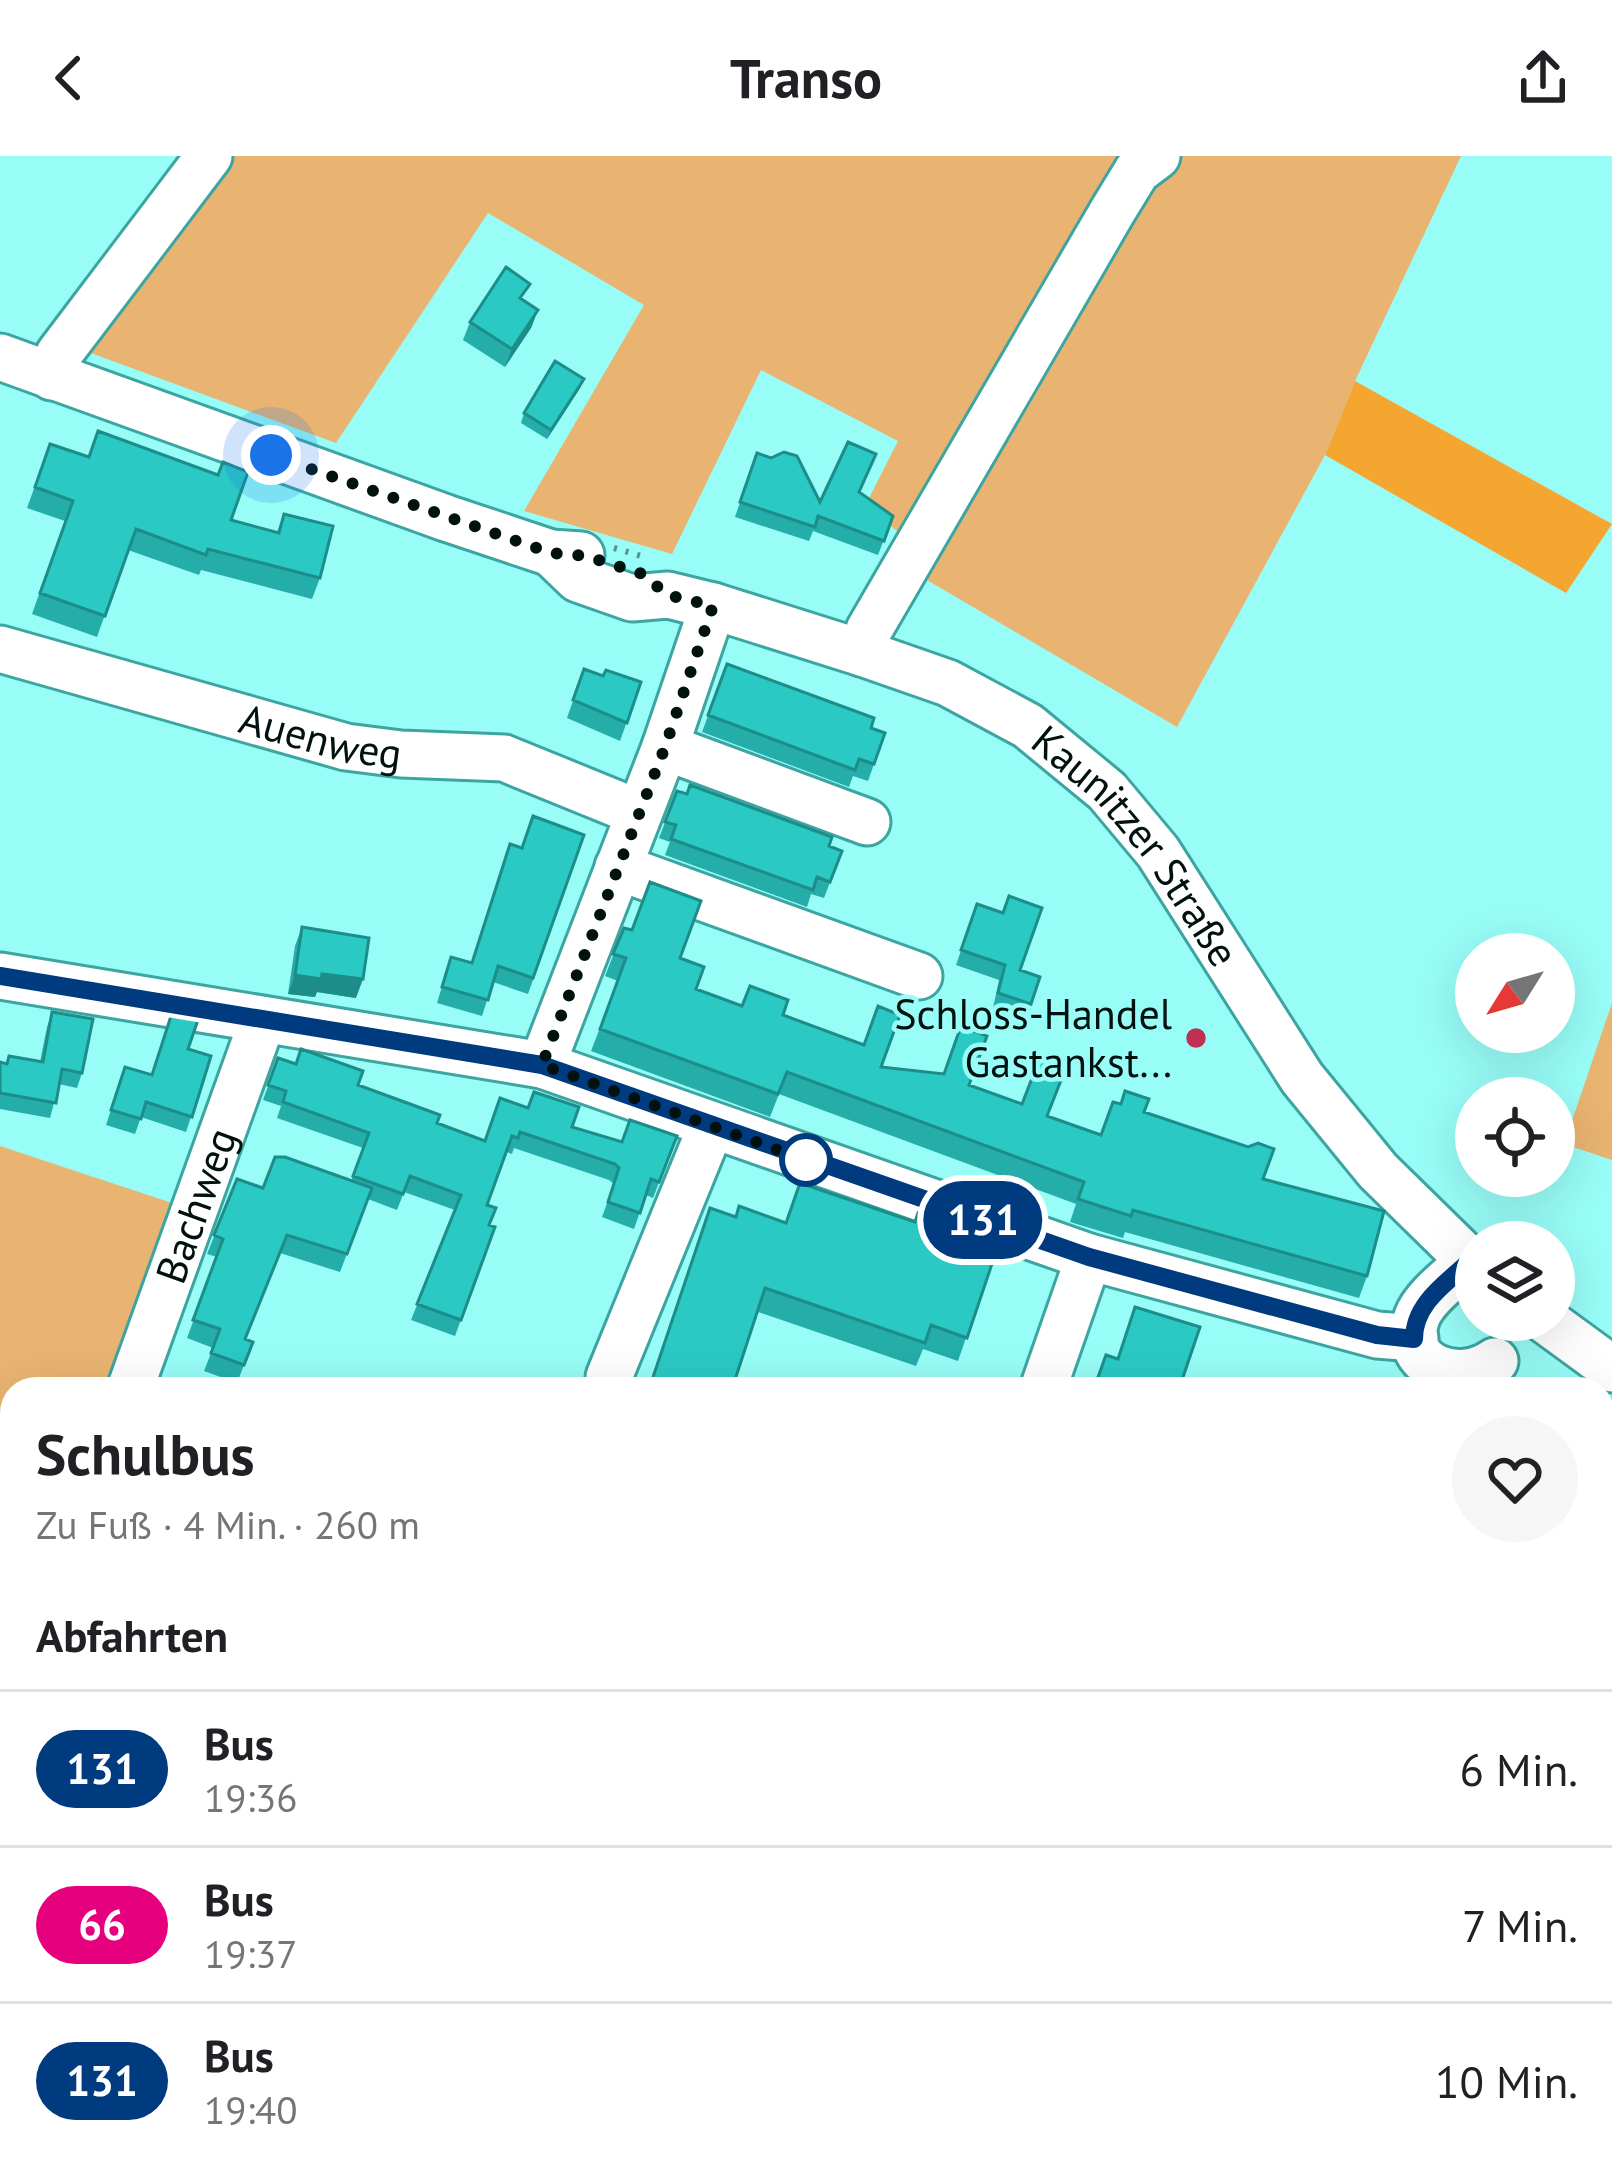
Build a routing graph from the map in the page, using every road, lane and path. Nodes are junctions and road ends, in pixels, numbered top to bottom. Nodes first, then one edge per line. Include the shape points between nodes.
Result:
1 (209, 156) edge
2 (1157, 156) edge
3 (0, 357) edge
4 (52, 377) junction
5 (713, 606) junction
6 (0, 649) edge
7 (862, 653) junction
8 (665, 747) junction
9 (639, 813) junction
10 (867, 822) dead end
11 (618, 867) junction
12 (0, 976) edge
13 (919, 976) dead end
14 (262, 1022) junction
15 (542, 1065) junction
16 (711, 1126) junction
17 (1455, 1247) edge
18 (1089, 1257) junction
19 (1455, 1279) edge
20 (1414, 1339) junction
21 (1574, 1341) edge
22 (1495, 1361) dead end
23 (1612, 1369) edge
24 (134, 1377) edge
25 (609, 1377) dead end
26 (1047, 1377) edge

1 - 4 street via 59,354
2 - 7 street via 1137,171 1112,212
3 - 4 street, Kaunitzer Straße
4 - 5 street, Kaunitzer Straße via 551,553 640,573 668,595
5 - 7 street, Kaunitzer Straße
5 - 8 street
6 - 9 street, Auenweg via 346,747 504,758
7 - 17 street, Kaunitzer Straße via 948,683 1028,726 1107,790 1158,853 1302,1078 1378,1171
8 - 9 street
8 - 10 street
9 - 11 street
11 - 13 street
11 - 15 street
12 - 14 street
14 - 15 street
14 - 24 street, Bachweg
15 - 16 street
16 - 18 street
16 - 25 street
18 - 20 street
18 - 26 street
19 - 20 street via 1421,1308
20 - 22 street via 1425,1360 1452,1375
21 - 23 street

